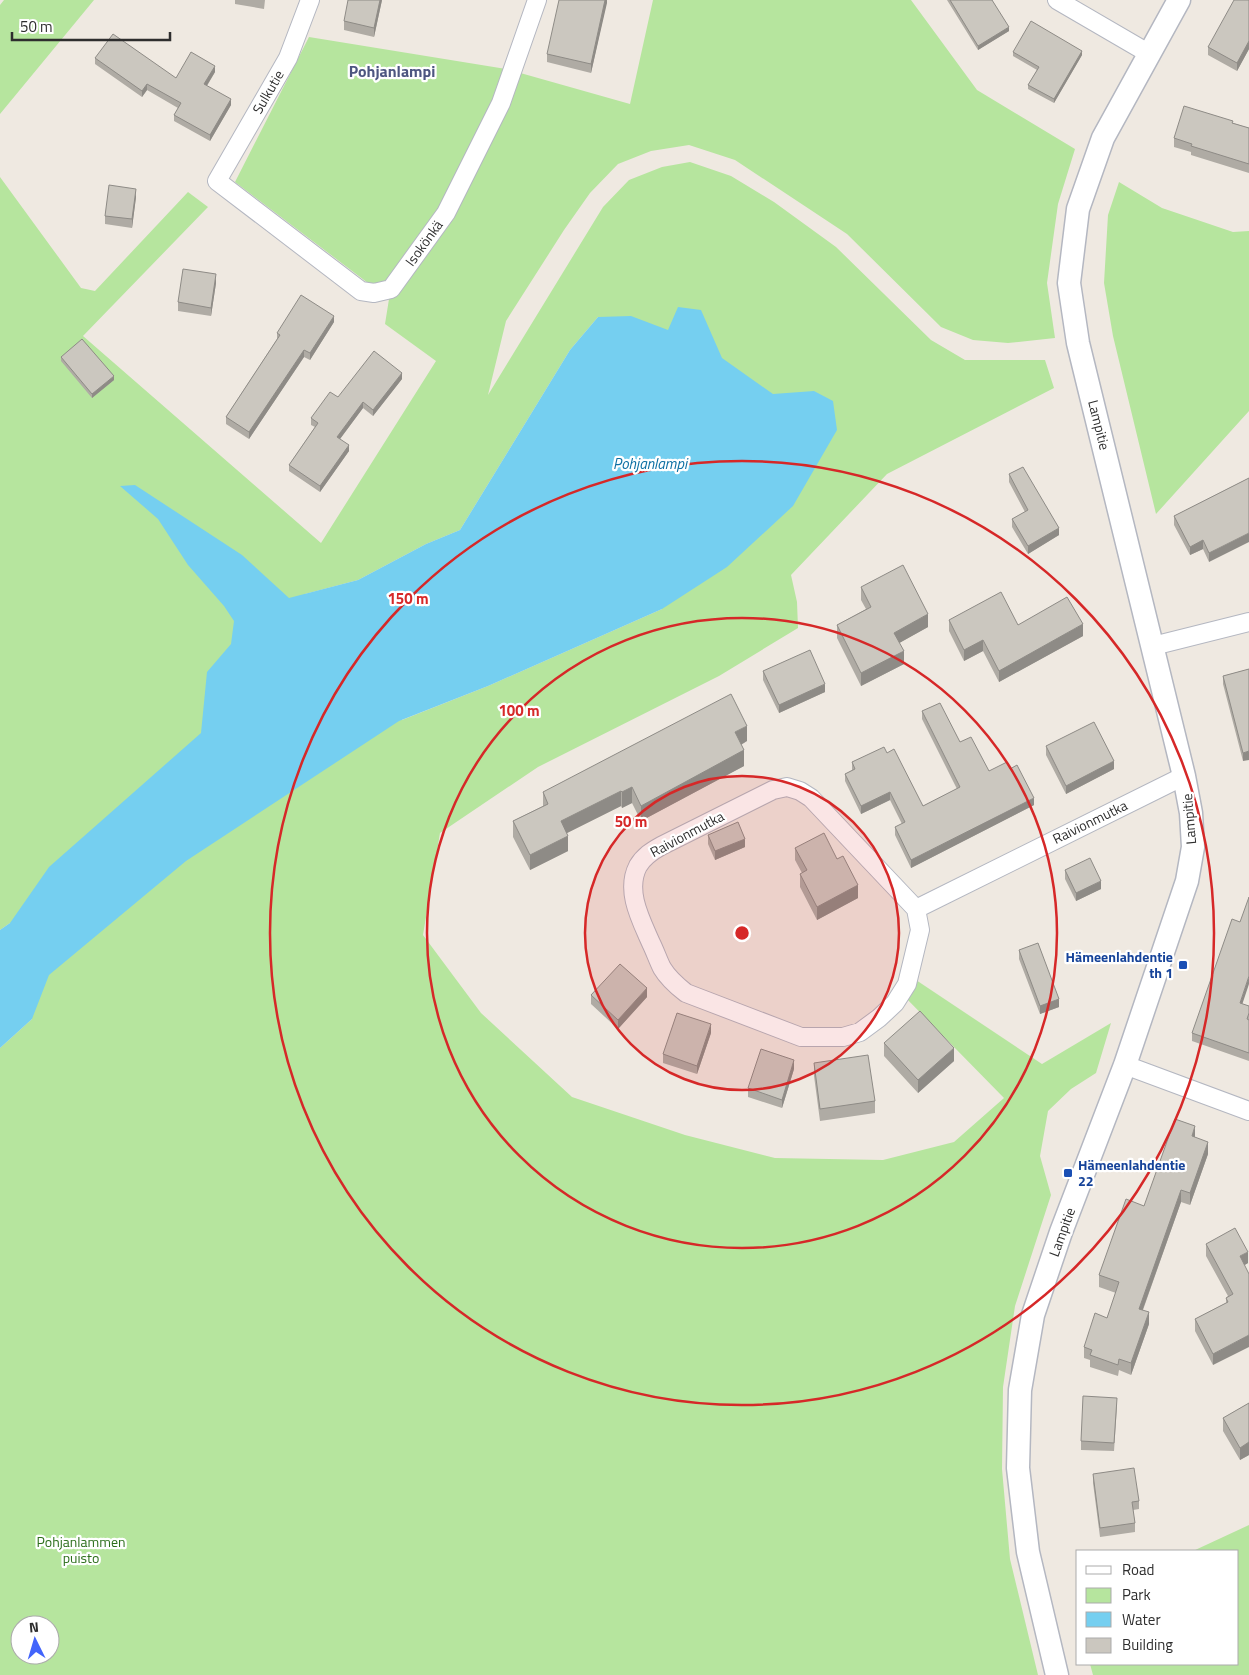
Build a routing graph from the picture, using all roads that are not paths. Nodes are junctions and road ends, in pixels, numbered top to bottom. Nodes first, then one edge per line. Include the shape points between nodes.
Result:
1 (310, 0) edge
2 (537, 0) edge
3 (1057, 0) edge
4 (1179, 0) edge
5 (1148, 52) junction
6 (217, 180) joint
7 (1249, 622) edge
8 (1153, 646) junction
9 (1184, 776) junction
10 (916, 909) junction
11 (1124, 1065) junction
12 (1249, 1111) edge
13 (1057, 1675) edge

1 - 6 street, Sulkutie via 288,58
2 - 6 street, Isokönkä via 501,103 446,213 391,289 374,294 361,291
3 - 5 street
4 - 5 street, Lampitie
5 - 8 street, Lampitie via 1103,138 1080,201 1069,283 1078,343
7 - 8 street
8 - 9 street, Lampitie
9 - 10 street, Raivionmutka
9 - 11 street, Lampitie via 1192,839 1187,881
10 - 10 street, Raivionmutka via 920,930 906,984 895,1003 860,1032 843,1037 801,1037 686,994 673,982 662,968 639,916 634,880 645,856 661,846 773,790 787,787 811,798
11 - 12 street
11 - 13 street, Lampitie via 1033,1315 1020,1390 1018,1468 1028,1552

